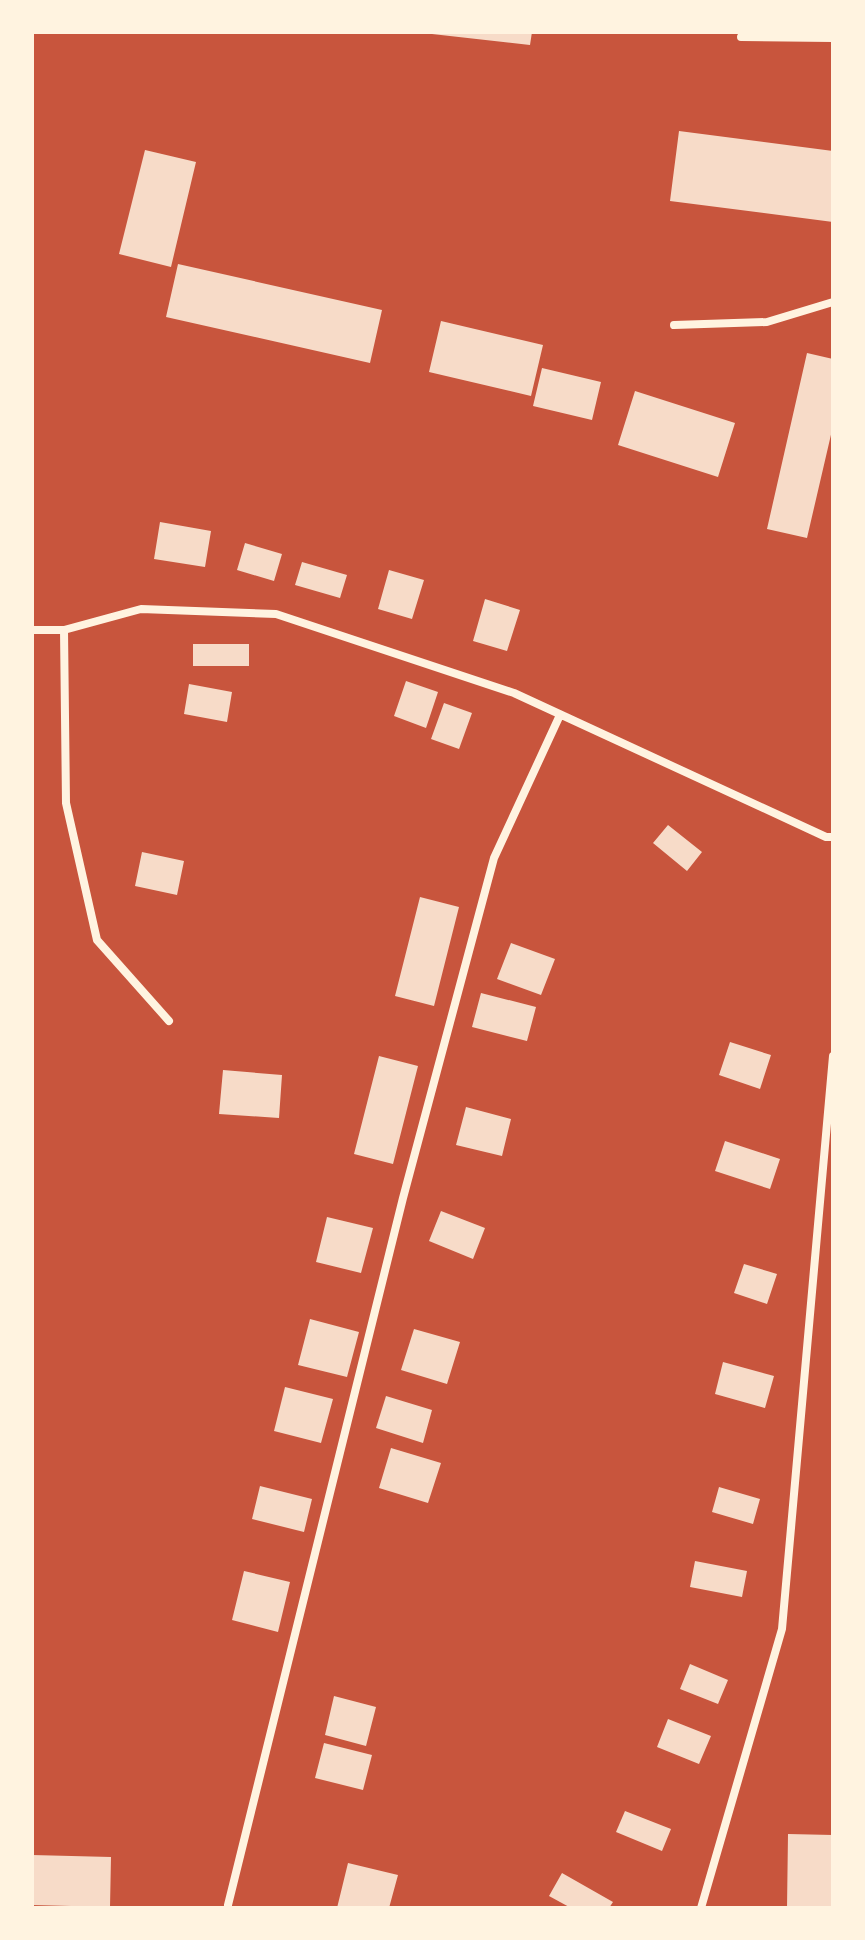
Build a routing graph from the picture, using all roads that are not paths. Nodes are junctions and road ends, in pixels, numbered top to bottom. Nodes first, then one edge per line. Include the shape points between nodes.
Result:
1 (741, 37) dead end
2 (833, 38) edge
3 (833, 302) edge
4 (674, 325) dead end
5 (32, 630) edge
6 (64, 630) junction
7 (560, 715) junction
8 (833, 837) edge
9 (169, 1021) dead end
10 (833, 1056) edge
11 (228, 1905) dead end
12 (701, 1908) edge

1 - 2 street
3 - 4 street via 767,322
5 - 6 street
6 - 7 street via 141,609 276,614 514,693
6 - 9 street via 66,803 97,940
7 - 8 street
7 - 11 street via 494,858 403,1198
10 - 12 street via 782,1629

